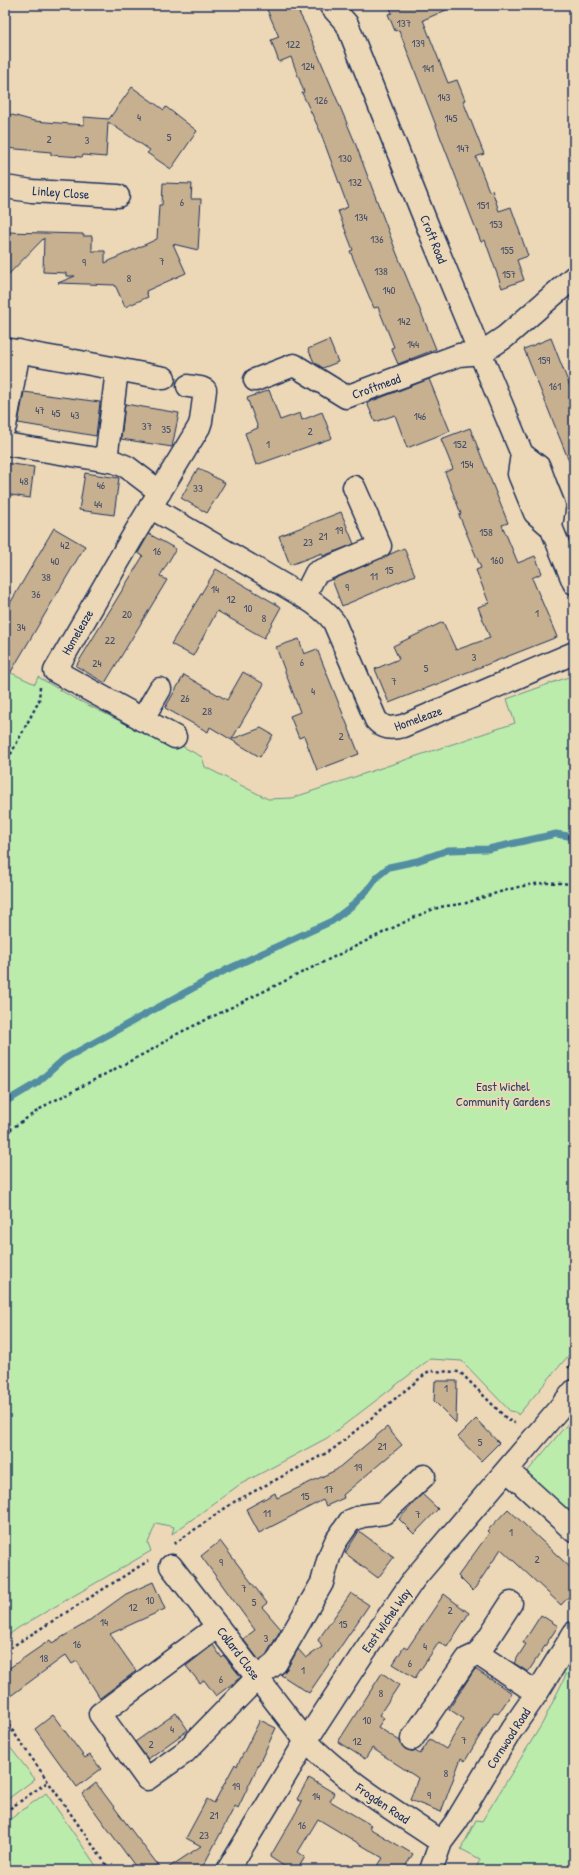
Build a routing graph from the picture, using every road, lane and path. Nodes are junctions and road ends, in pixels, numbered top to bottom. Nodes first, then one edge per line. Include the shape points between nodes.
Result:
1 (330, 5) edge
2 (347, 15) edge
3 (5, 187) edge
4 (118, 196) dead end
5 (574, 277) edge
6 (12, 350) edge
7 (481, 354) junction
8 (117, 370) junction
9 (164, 378) dead end
10 (255, 380) dead end
11 (188, 386) dead end
12 (5, 426) edge
13 (5, 444) edge
14 (106, 460) junction
15 (354, 487) dead end
16 (155, 499) junction
17 (574, 583) edge
18 (304, 597) junction
19 (574, 653) edge
20 (40, 687) dead end
21 (160, 689) dead end
22 (142, 720) junction
23 (175, 737) dead end
24 (5, 765) edge
25 (574, 885) edge
26 (5, 1133) edge
27 (574, 1391) edge
28 (517, 1423) dead end
29 (507, 1470) junction
30 (424, 1476) dead end
31 (574, 1531) edge
32 (165, 1557) junction
33 (511, 1603) dead end
34 (218, 1626) junction
35 (574, 1633) edge
36 (5, 1651) edge
37 (478, 1654) junction
38 (257, 1678) junction
39 (537, 1693) junction
40 (5, 1720) edge
41 (412, 1739) dead end
42 (306, 1741) junction
43 (49, 1781) junction
44 (5, 1812) edge
45 (441, 1842) junction
46 (110, 1870) edge
47 (228, 1870) edge
48 (431, 1870) edge

1 - 2 street, Croft Road
2 - 7 street, Croft Road via 428,227
3 - 4 street, Linley Close
5 - 7 street via 505,337
6 - 8 street
6 - 12 street
7 - 10 street, Croftmead via 459,355 346,397 294,365
7 - 17 street, Croft Road via 522,454 539,467 554,506 551,527
8 - 9 street
8 - 14 street
11 - 16 street, Homeleaze via 205,390 201,421
13 - 14 street, Homeleaze
14 - 16 street, Homeleaze via 127,467
15 - 18 street via 380,546 316,573
16 - 18 street, Homeleaze
16 - 22 street, Homeleaze via 55,671
18 - 19 street, Homeleaze via 320,607 334,622 376,720 386,728 403,726
20 - 24 path via 39,701
21 - 22 street
22 - 23 street, Homeleaze
25 - 26 path via 542,884 512,888 464,904 440,907 412,918 171,1036 155,1048 46,1105
27 - 29 street, East Wichel Way
28 - 32 path via 508,1420 460,1372 429,1371 332,1450 234,1502
29 - 31 street
29 - 42 street, East Wichel Way via 414,1579
30 - 38 street via 384,1513 362,1516 350,1521 336,1541 322,1584 291,1638 276,1663
32 - 34 street, Collard Close
32 - 36 path
33 - 37 street
34 - 38 street, Collard Close
34 - 38 street via 100,1714 147,1779 185,1752
35 - 39 street, Cornwood Road
37 - 39 street
37 - 41 street via 467,1659
38 - 42 street, Collard Close
39 - 45 street, Cornwood Road
40 - 43 path
42 - 45 street, Frogden Road via 323,1759 364,1791
42 - 47 street, East Wichel Way
43 - 44 path
43 - 46 path
45 - 48 street

